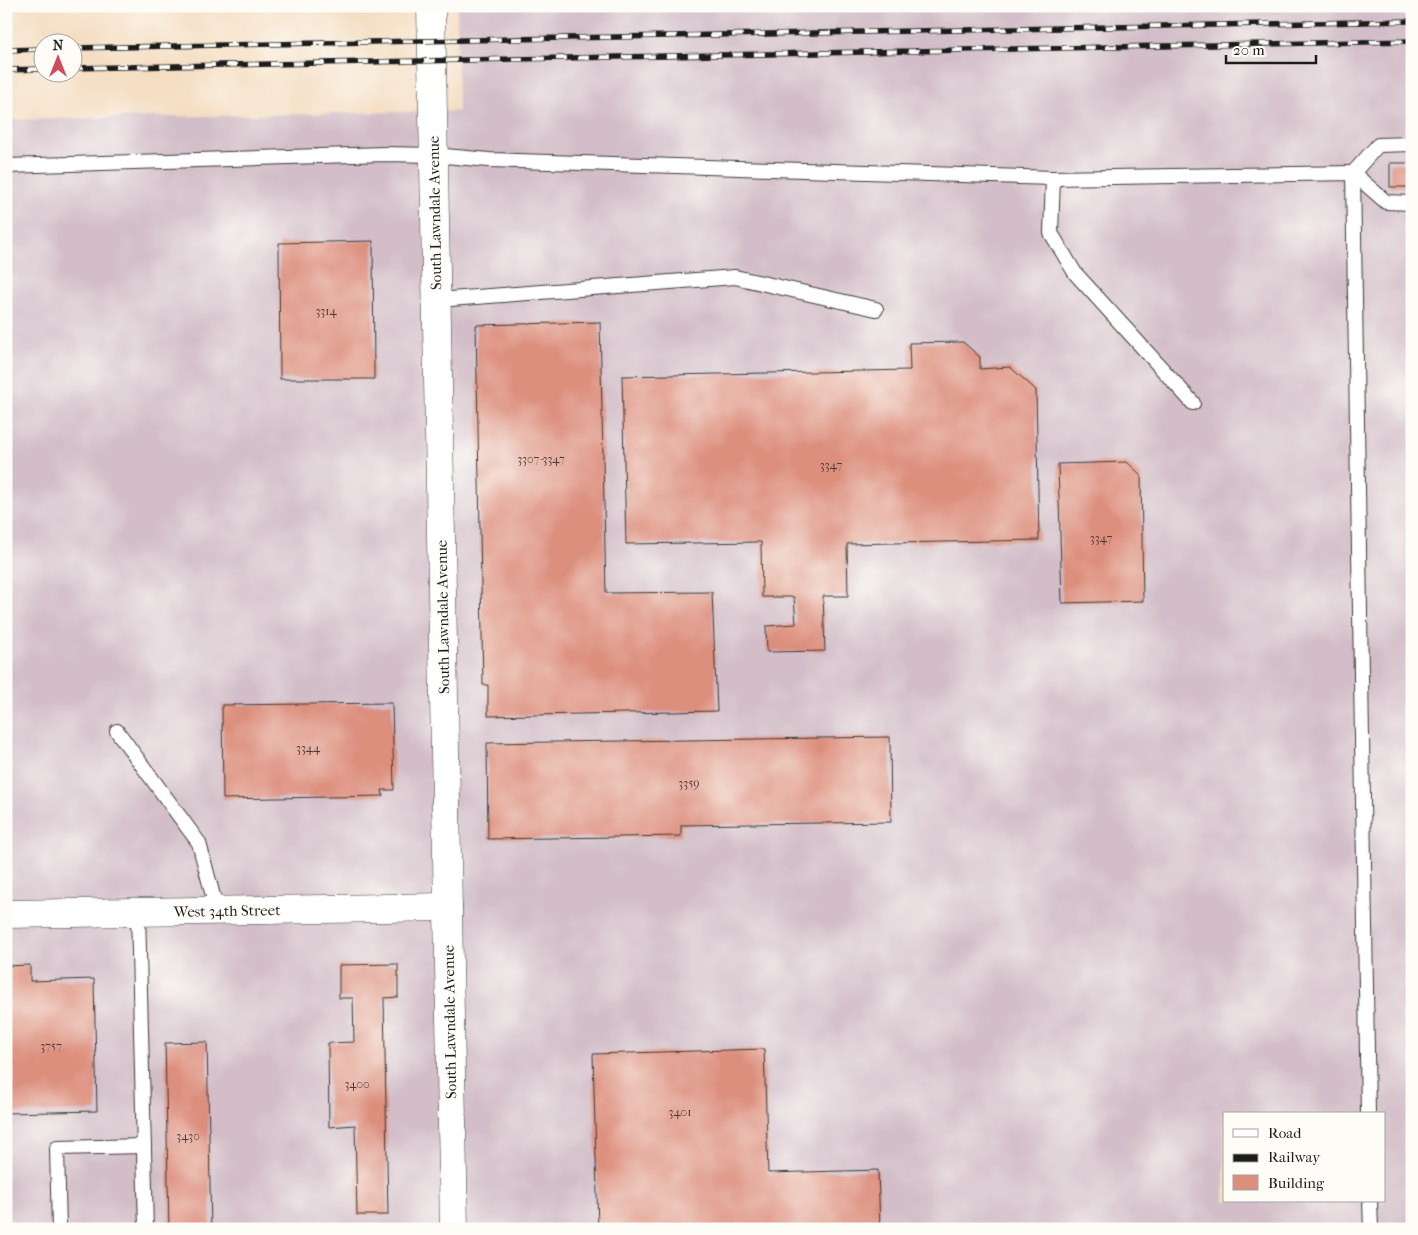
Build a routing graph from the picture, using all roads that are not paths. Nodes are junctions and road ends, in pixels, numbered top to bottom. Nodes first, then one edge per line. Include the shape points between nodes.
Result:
1 (431, 6) edge
2 (1412, 144) edge
3 (434, 155) junction
4 (6, 166) edge
5 (1353, 173) junction
6 (1053, 178) junction
7 (1412, 203) edge
8 (437, 300) junction
9 (876, 309) dead end
10 (1193, 403) dead end
11 (116, 731) dead end
12 (448, 907) junction
13 (217, 911) junction
14 (138, 912) junction
15 (6, 914) edge
16 (1368, 1112) edge
17 (144, 1146) junction
18 (1370, 1202) edge
19 (59, 1229) edge
20 (146, 1229) edge
21 (454, 1229) edge
22 (1370, 1229) edge

1 - 3 street, South Lawndale Avenue
2 - 5 lane via 1378,145
3 - 4 lane via 375,154
3 - 6 lane via 489,160
3 - 8 street, South Lawndale Avenue
5 - 6 lane
5 - 7 lane via 1386,202
5 - 16 lane
6 - 10 lane via 1051,233 1075,273
8 - 9 lane via 735,277
8 - 12 street, South Lawndale Avenue
11 - 13 lane via 199,844
12 - 13 street, West 34th Street
12 - 21 street, South Lawndale Avenue
13 - 14 street, West 34th Street
14 - 15 street, West 34th Street
14 - 17 lane
17 - 19 lane via 57,1148
17 - 20 lane
18 - 22 lane

